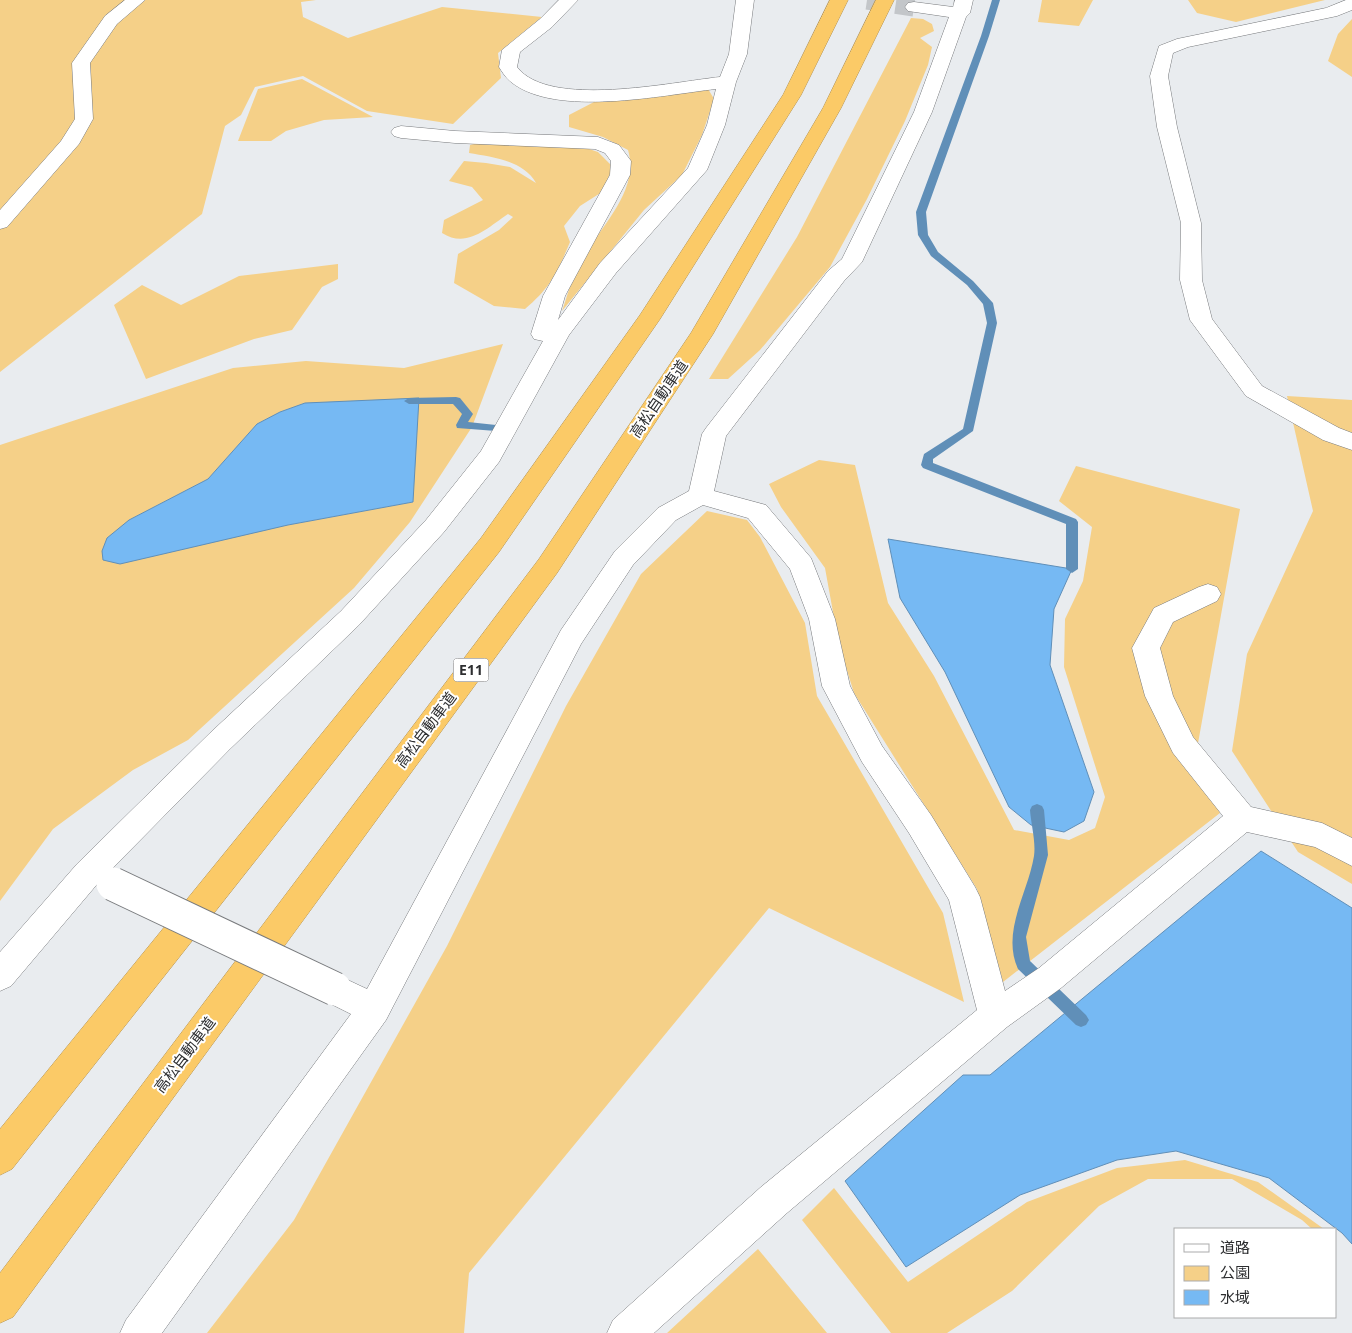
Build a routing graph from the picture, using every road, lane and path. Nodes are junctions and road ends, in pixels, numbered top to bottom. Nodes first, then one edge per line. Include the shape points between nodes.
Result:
1 (136, 0) edge
2 (569, 0) edge
3 (745, 0) edge
4 (839, 0) edge
5 (886, 0) edge
6 (1352, 4) edge
7 (914, 7) tunnel mouth
8 (963, 7) edge
9 (727, 82) junction
10 (400, 132) dead end
11 (0, 224) edge
12 (557, 337) junction
13 (1352, 442) edge
14 (700, 496) junction
15 (1208, 594) dead end
16 (1242, 818) junction
17 (1352, 853) edge
18 (100, 879) junction
19 (0, 976) edge
20 (374, 1008) junction
21 (994, 1016) junction
22 (0, 1156) edge
23 (0, 1304) edge
24 (139, 1333) edge
25 (626, 1333) edge

1 - 11 street via 111,20 81,63 84,119 70,144
2 - 9 street via 511,50 508,67 531,87 553,94 605,96
3 - 9 street via 738,54
4 - 22 highway via 792,94 654,311 490,545
5 - 23 highway, 高松自動車道 / E11 via 832,108 702,334 548,566
6 - 13 street via 1331,12 1184,43 1165,50 1159,76 1167,127 1191,223 1191,280 1201,320 1254,391 1331,434
7 - 8 street
8 - 14 street via 923,112 851,262 797,324 714,434
9 - 12 street via 716,125 697,170 608,268
10 - 12 street via 598,143 612,149 621,161 620,175 554,296 542,334
12 - 18 street via 490,456 435,526 350,618 220,741
14 - 20 street via 667,514 624,558 571,637
14 - 21 street via 757,511 802,565 822,619 836,686 872,754 920,824 964,898
15 - 16 street via 1163,615 1146,648 1159,696 1183,745
16 - 17 street via 1322,836
16 - 21 street via 1043,983
18 - 19 street
18 - 20 street, bridge
20 - 24 street
21 - 25 street via 774,1200

